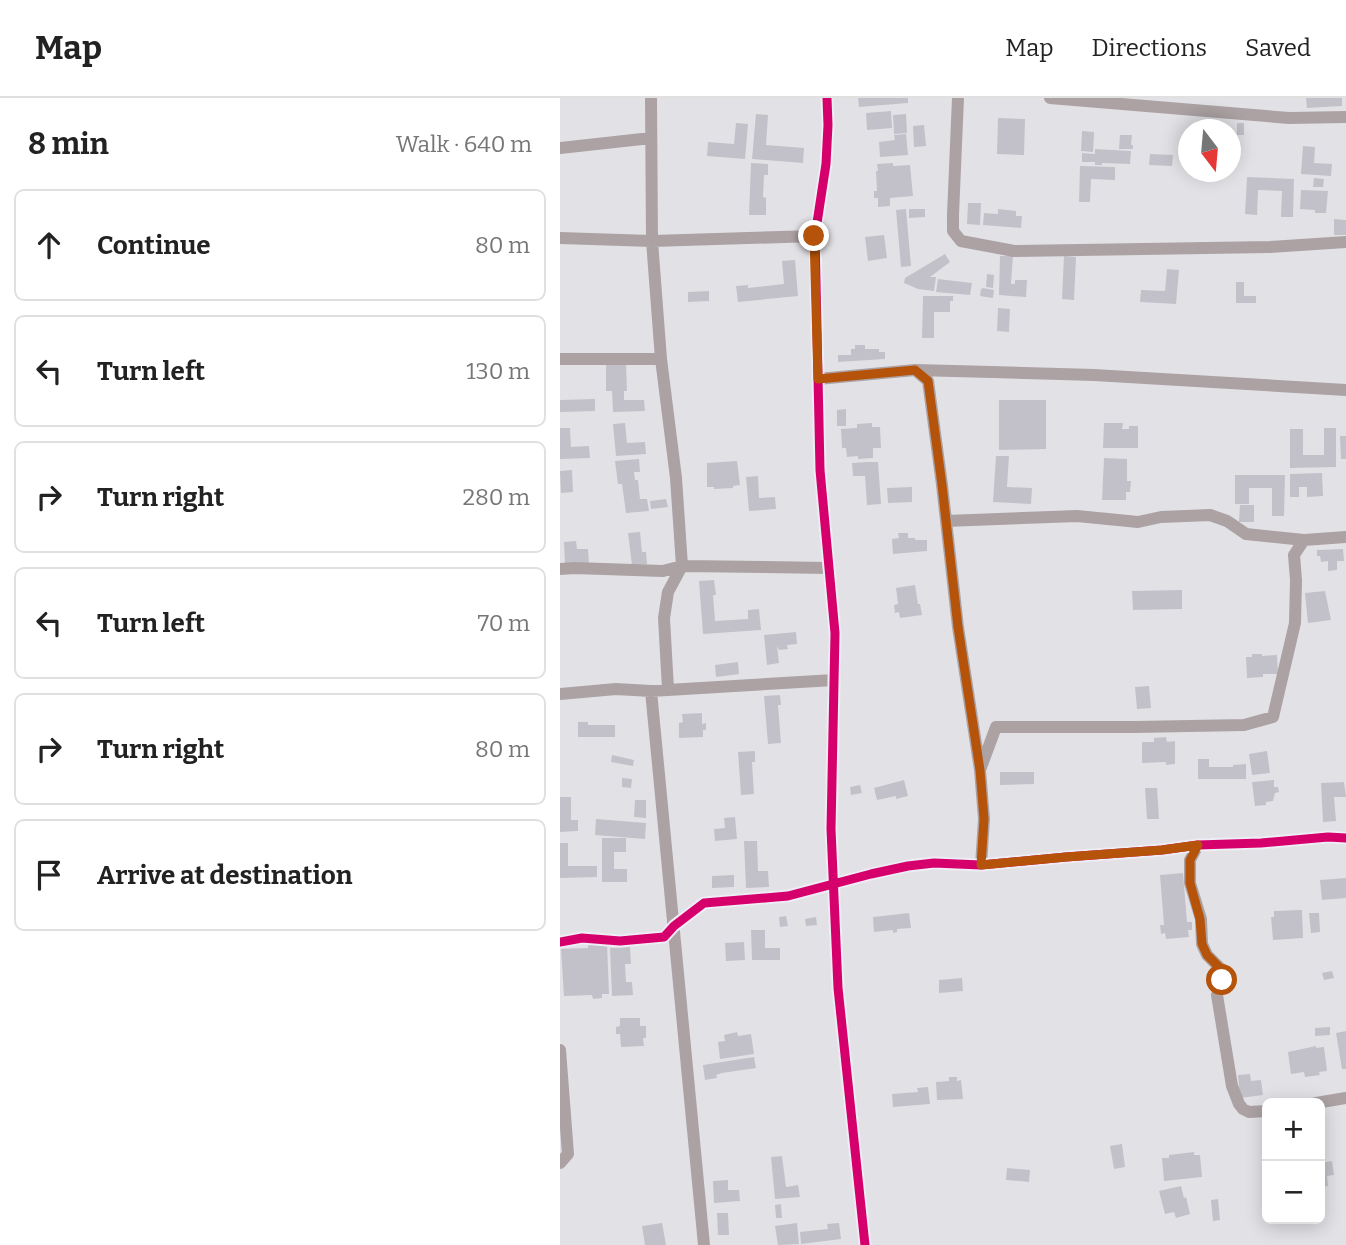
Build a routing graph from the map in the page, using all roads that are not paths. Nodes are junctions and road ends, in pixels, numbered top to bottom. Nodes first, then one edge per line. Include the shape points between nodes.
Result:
1 (650, 98) edge
2 (827, 98) edge
3 (958, 98) edge
4 (1050, 98) edge
5 (1346, 117) edge
6 (651, 138) junction
7 (560, 148) edge
8 (814, 236) junction
9 (560, 238) edge
10 (652, 241) junction
11 (1346, 242) edge
12 (560, 359) edge
13 (661, 359) junction
14 (915, 370) junction
15 (818, 379) junction
16 (1346, 390) edge
17 (946, 521) junction
18 (1346, 537) edge
19 (1304, 540) junction
20 (682, 566) junction
21 (829, 568) junction
22 (560, 569) edge
23 (834, 680) junction
24 (668, 689) junction
25 (651, 691) junction
26 (560, 694) edge
27 (980, 770) junction
28 (1346, 838) edge
29 (1198, 845) junction
30 (981, 865) junction
31 (833, 884) junction
32 (674, 926) junction
33 (560, 942) edge
34 (560, 1050) edge
35 (1346, 1098) edge
36 (1325, 1102) edge
37 (1262, 1111) edge
38 (560, 1163) edge
39 (704, 1245) edge
40 (864, 1245) edge

1 - 6 street
2 - 8 street via 825,164
3 - 11 street via 953,231 961,241 1014,251
4 - 5 street via 1289,118
6 - 7 street
6 - 10 street
8 - 10 street
8 - 15 street
9 - 10 street
10 - 13 street
12 - 13 street
13 - 20 street
14 - 15 street
14 - 16 street
14 - 17 street via 928,381
15 - 21 street
17 - 19 street via 1077,516 1138,522 1210,515 1246,534
17 - 27 street
18 - 19 street
19 - 27 street via 1294,555 1295,623 1273,717 1244,725 996,727
20 - 21 street
20 - 22 street via 663,571
20 - 24 street via 668,593 664,618
21 - 23 street
23 - 24 street
23 - 31 street
24 - 25 street
25 - 26 street via 616,688
25 - 32 street
27 - 30 street
28 - 29 street
29 - 30 street
29 - 37 street via 1190,860 1190,883 1202,944 1222,970 1217,995 1232,1086 1243,1109
30 - 31 street via 934,863
31 - 32 street via 788,896 704,903
31 - 40 street via 838,988
32 - 33 street via 664,937
32 - 39 street
34 - 38 street via 568,1154
35 - 36 street

